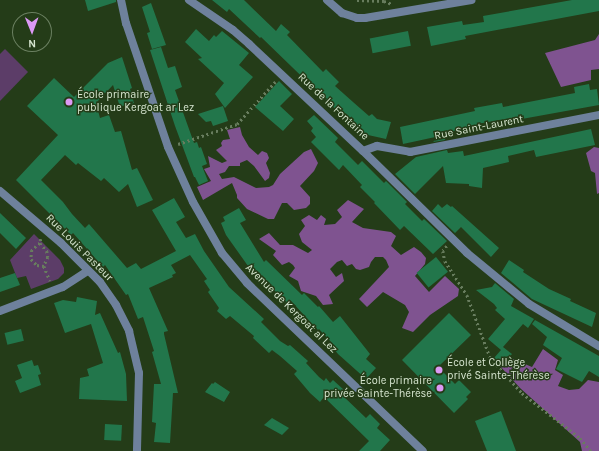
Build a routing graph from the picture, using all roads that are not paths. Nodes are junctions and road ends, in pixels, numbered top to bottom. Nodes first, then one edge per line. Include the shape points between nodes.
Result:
1 (121, 0) edge
2 (190, 0) edge
3 (327, 0) edge
4 (471, 0) edge
5 (599, 115) edge
6 (364, 151) junction
7 (0, 190) edge
8 (88, 271) junction
9 (0, 311) edge
10 (599, 346) edge
11 (137, 451) edge
12 (423, 451) edge

1 - 12 street, Avenue de Kergoat al Lez via 130,37 168,147 205,225 222,252 240,276
2 - 6 street, Rue de la Fontaine via 233,30
3 - 4 street via 342,13 357,18 396,14
5 - 6 street, Rue Saint-Laurent via 410,152 377,146
6 - 10 street, Rue de la Fontaine via 452,239 529,304
7 - 8 street, Rue Louis Pasteur
8 - 9 street via 70,284
8 - 11 street, Rue Louis Pasteur via 116,306 129,331 138,361 140,396

